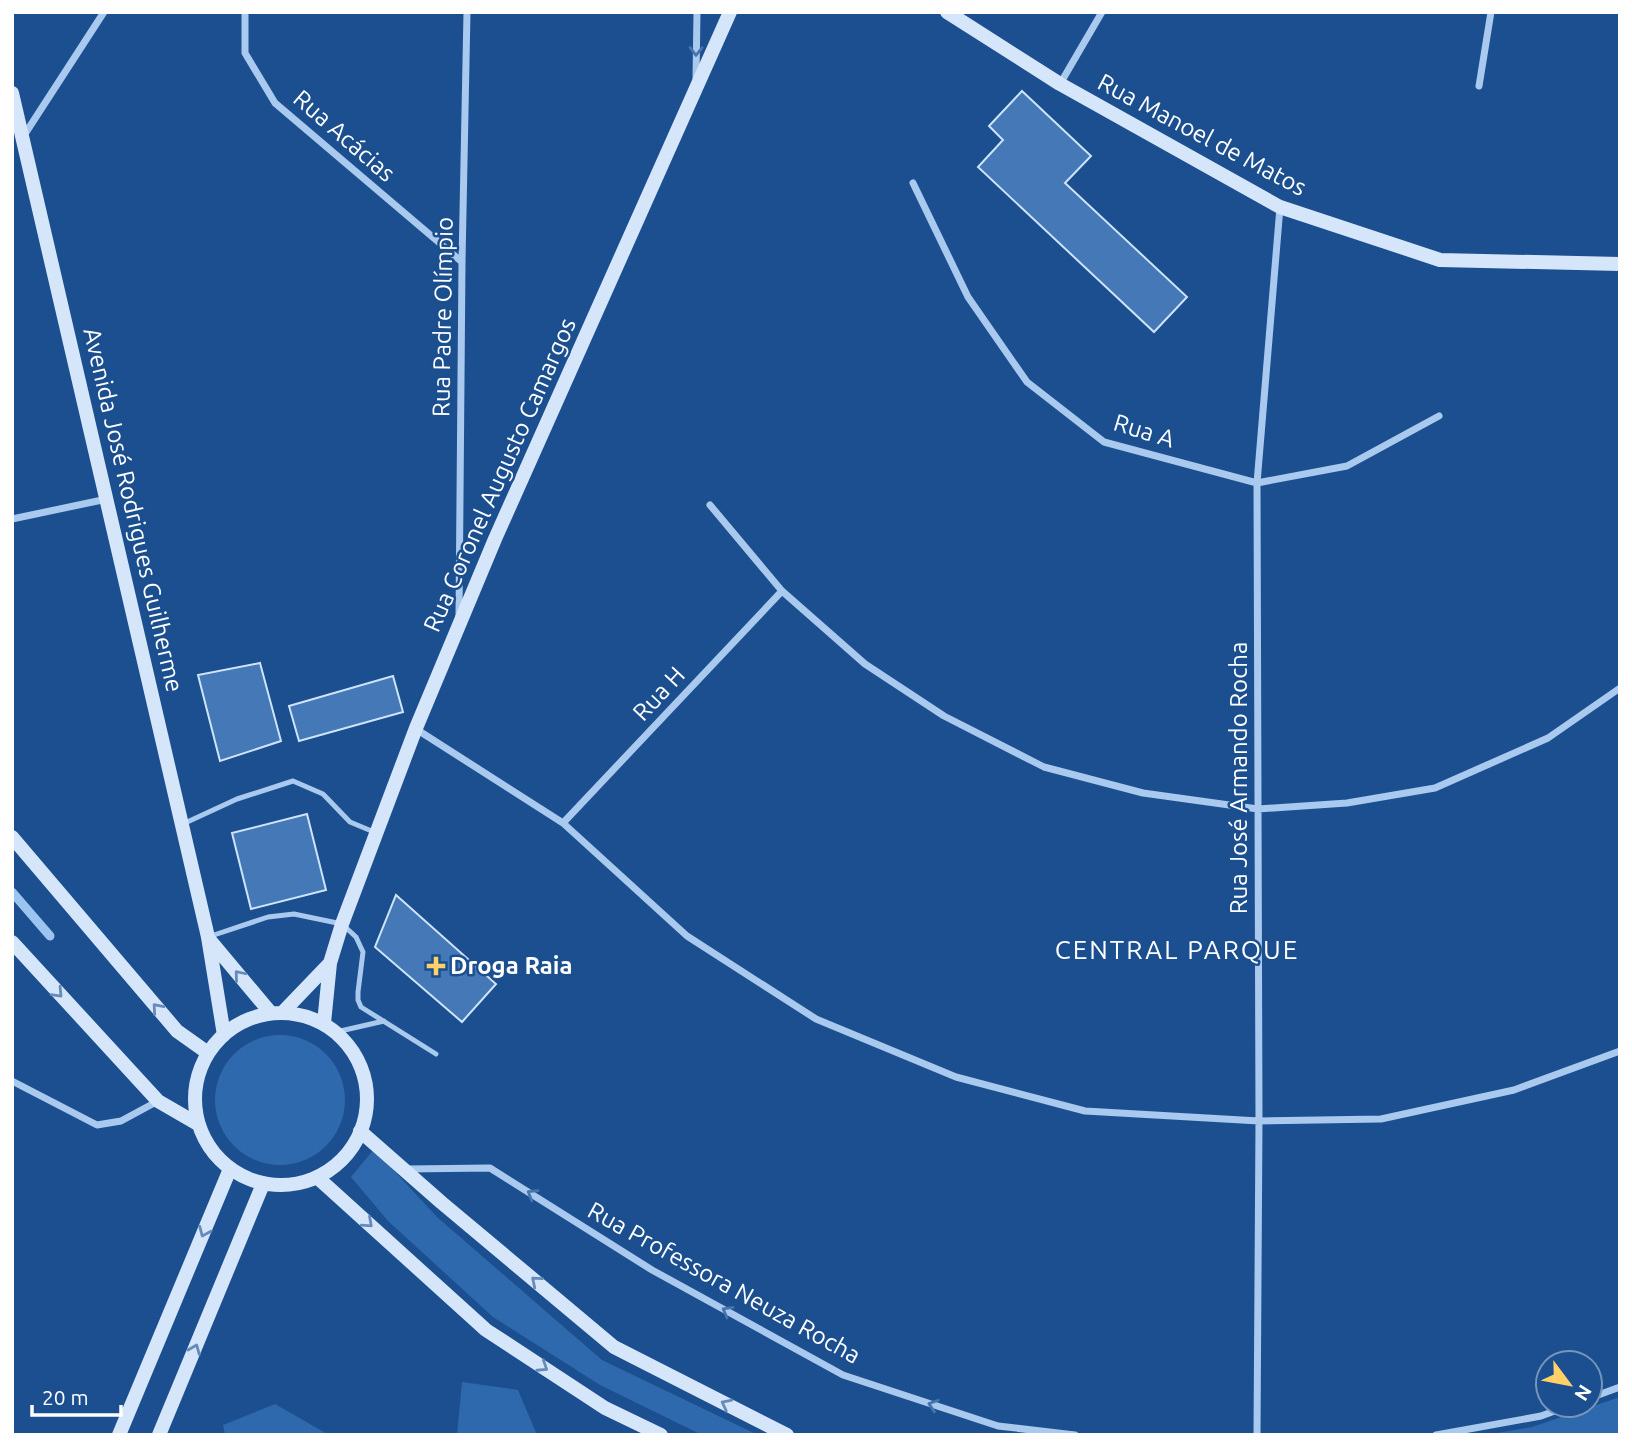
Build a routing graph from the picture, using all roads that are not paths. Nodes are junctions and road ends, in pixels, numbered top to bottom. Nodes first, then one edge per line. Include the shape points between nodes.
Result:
1 (104, 12) edge
2 (245, 12) edge
3 (467, 12) edge
4 (696, 12) edge
5 (730, 12) edge
6 (947, 12) edge
7 (1102, 12) edge
8 (1491, 12) edge
9 (1060, 84) junction
10 (1479, 86) dead end
11 (695, 89) junction
12 (12, 93) edge
13 (22, 138) junction
14 (913, 184) dead end
15 (1280, 207) junction
16 (462, 262) junction
17 (1620, 264) edge
18 (1439, 415) dead end
19 (1257, 483) junction
20 (107, 499) junction
21 (710, 505) dead end
22 (12, 519) edge
23 (782, 591) junction
24 (459, 623) junction
25 (1620, 688) edge
26 (416, 728) junction
27 (1258, 809) junction
28 (563, 823) junction
29 (182, 825) junction
30 (376, 833) junction
31 (12, 837) edge
32 (342, 924) junction
33 (208, 937) junction
34 (12, 942) edge
35 (330, 963) junction
36 (276, 1013) junction
37 (384, 1020) junction
38 (330, 1028) junction
39 (224, 1035) junction
40 (1620, 1051) edge
41 (208, 1053) junction
42 (436, 1054) dead end
43 (12, 1081) edge
44 (158, 1101) junction
45 (1259, 1121) junction
46 (196, 1123) junction
47 (360, 1130) junction
48 (230, 1169) junction
49 (404, 1169) junction
50 (318, 1178) junction
51 (263, 1184) junction
52 (1534, 1417) edge
53 (998, 1426) junction
54 (119, 1435) edge
55 (159, 1435) edge
56 (661, 1435) edge
57 (787, 1435) edge
58 (993, 1435) edge
59 (1075, 1435) edge
60 (1257, 1435) edge
61 (1436, 1435) edge

1 - 13 street
2 - 16 street, Rua Acácias via 245,53 275,103
3 - 16 street, Rua Padre Olímpio
4 -> 11 street
5 - 11 main road, Rua Coronel Augusto Camargos
6 - 9 main road, Rua Manoel de Matos
7 - 9 street
8 - 10 street
9 - 15 main road, Rua Manoel de Matos
11 - 24 main road, Rua Coronel Augusto Camargos
12 - 13 main road, Avenida José Rodrigues Guilherme
13 - 20 main road, Avenida José Rodrigues Guilherme
14 - 19 street, Rua A via 968,298 1027,382 1104,442
15 - 17 main road, Rua Manoel de Matos via 1440,260
15 - 19 street, Rua José Armando Rocha
16 - 24 street, Rua Padre Olímpio
18 - 19 street, Rua A via 1346,466
19 - 27 street, Rua José Armando Rocha
20 - 22 street
20 - 29 main road, Avenida José Rodrigues Guilherme
21 - 23 street
23 - 27 street via 865,664 944,716 1044,767 1143,793
23 - 28 street, Rua H
24 - 26 main road, Rua Coronel Augusto Camargos
25 - 27 street via 1548,738 1435,789 1347,803
26 - 28 street
26 - 30 main road, Rua Coronel Augusto Camargos
27 - 45 street, Rua José Armando Rocha
28 - 45 street via 687,936 816,1019 956,1077 1085,1111
29 - 30 lane via 237,799 293,781 323,794 350,822
29 - 33 main road, Avenida José Rodrigues Guilherme
30 - 32 main road, Rua Coronel Augusto Camargos
41 -> 31 main road via 177,1031
32 - 33 lane via 294,914 268,917
32 - 35 main road, Rua Coronel Augusto Camargos
32 - 37 lane via 356,937 362,952 361,1007
36 -> 33 main road, Avenida José Rodrigues Guilherme
33 - 39 main road, Avenida José Rodrigues Guilherme
34 -> 44 main road
35 - 36 main road, Rua Coronel Augusto Camargos
35 - 38 main road, Rua Coronel Augusto Camargos
36 - 38 main road via 305,1015
36 - 39 main road via 253,1017
37 - 38 lane
37 - 42 lane
38 - 47 main road via 355,1055 365,1082 366,1111
39 - 41 main road
40 - 45 street via 1514,1090 1381,1119
41 - 46 main road via 196,1080
43 - 44 street via 97,1125 121,1121
44 - 46 main road
45 - 60 street, Rua José Armando Rocha
46 - 48 main road via 217,1158
47 - 49 main road
47 - 50 main road via 342,1160
48 - 51 main road
48 -> 54 main road
53 -> 49 street, Rua Professora Neuza Rocha via 843,1375 652,1270 490,1168
57 -> 49 main road via 614,1347
50 - 51 main road via 293,1185
50 -> 56 main road via 486,1330 605,1408
55 -> 51 main road
52 - 61 street
53 - 58 street
53 - 59 street, Rua Professora Neuza Rocha

